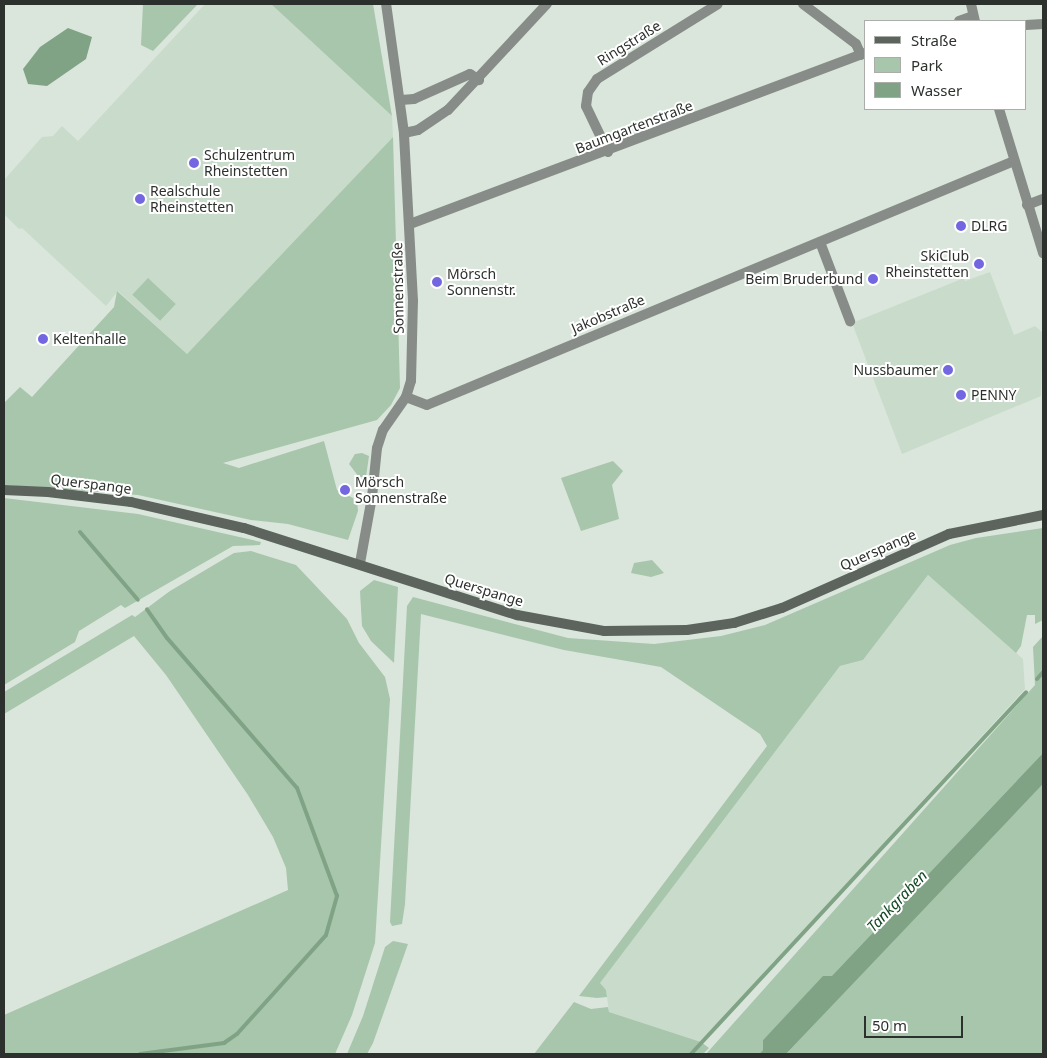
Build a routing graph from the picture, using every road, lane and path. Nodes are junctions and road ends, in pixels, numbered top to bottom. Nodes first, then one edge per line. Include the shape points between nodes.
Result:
1 (386, 4) edge
2 (547, 4) edge
3 (718, 4) edge
4 (803, 4) edge
5 (971, 4) edge
6 (974, 19) edge
7 (1043, 24) edge
8 (1027, 25) edge
9 (864, 54) edge
10 (479, 80) junction
11 (400, 100) junction
12 (999, 110) edge
13 (404, 133) junction
14 (608, 152) junction
15 (1014, 161) junction
16 (1043, 199) edge
17 (1027, 205) junction
18 (410, 224) junction
19 (820, 242) junction
20 (1043, 253) edge
21 (850, 321) dead end
22 (406, 398) junction
23 (4, 490) edge
24 (1043, 515) edge
25 (360, 563) junction

1 - 11 street, Sonnenstraße
2 - 10 street
3 - 14 street, Ringstraße via 597,79 588,92 586,106
4 - 9 street via 856,44
5 - 6 street
7 - 8 street
9 - 14 street, Baumgartenstraße
10 - 11 street via 470,74 414,98
10 - 13 street via 448,110 418,130
11 - 13 street, Sonnenstraße
12 - 15 street
13 - 18 street, Sonnenstraße
14 - 18 street, Baumgartenstraße
15 - 17 street
15 - 19 street, Jakobstraße
16 - 17 street
17 - 20 street
18 - 22 street, Sonnenstraße via 413,301 411,381
19 - 21 street
19 - 22 street, Jakobstraße via 427,405
22 - 25 street, Sonnenstraße via 383,430 377,448
23 - 25 main road, Querspange via 131,502 244,528
24 - 25 main road, Querspange via 948,534 782,608 734,623 651,632 604,631 517,615

